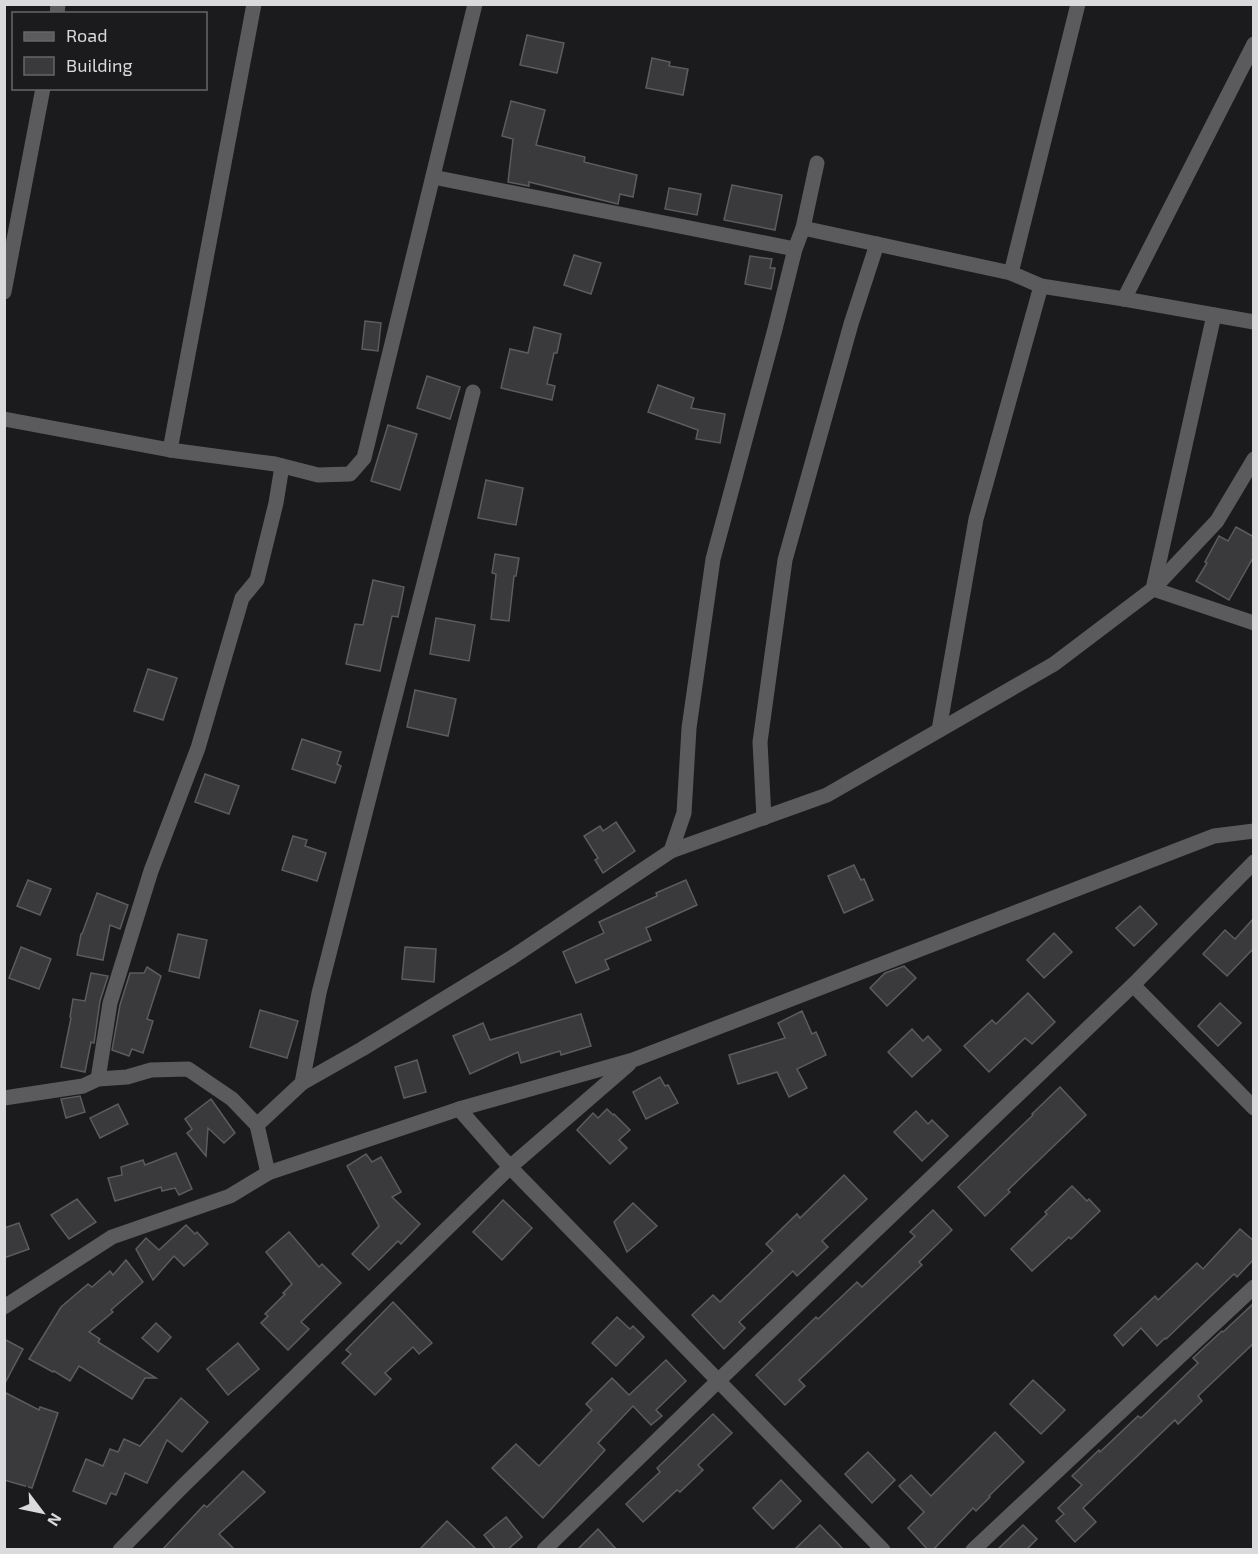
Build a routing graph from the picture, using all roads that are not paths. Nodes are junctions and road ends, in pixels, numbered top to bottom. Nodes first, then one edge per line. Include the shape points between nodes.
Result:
1 (254, 4) edge
2 (475, 4) edge
3 (1077, 4) edge
4 (1254, 44) edge
5 (43, 90) edge
6 (817, 163) dead end
7 (433, 177) junction
8 (803, 228) junction
9 (878, 244) junction
10 (795, 249) junction
11 (1011, 273) junction
12 (1041, 286) junction
13 (4, 292) edge
14 (1124, 299) junction
15 (1214, 315) junction
16 (1254, 322) edge
17 (473, 392) dead end
18 (4, 419) edge
19 (170, 450) junction
20 (1254, 459) edge
21 (282, 466) junction
22 (1153, 589) junction
23 (1254, 623) edge
24 (939, 730) junction
25 (764, 818) junction
26 (1253, 829) edge
27 (672, 851) junction
28 (1254, 862) edge
29 (1133, 985) junction
30 (633, 1060) junction
31 (98, 1079) junction
32 (302, 1083) junction
33 (4, 1098) edge
34 (1254, 1108) edge
35 (459, 1109) junction
36 (257, 1125) junction
37 (510, 1167) junction
38 (268, 1173) junction
39 (1254, 1287) edge
40 (4, 1307) edge
41 (718, 1381) junction
42 (120, 1550) edge
43 (544, 1550) edge
44 (882, 1550) edge
45 (973, 1550) edge

1 - 19 street
2 - 7 street
3 - 11 street
4 - 14 street
5 - 13 street
6 - 8 street
7 - 10 street
7 - 21 street via 364,458 350,474 318,475
8 - 9 street
8 - 10 street
9 - 11 street
9 - 25 street via 851,324 785,560 760,742
10 - 27 street via 713,559 688,728 684,813
11 - 12 street
12 - 14 street
12 - 24 street via 976,519
14 - 15 street
15 - 16 street
15 - 22 street
17 - 32 street via 319,993
18 - 19 street
19 - 21 street
20 - 22 street via 1217,521
21 - 31 street via 257,580 242,598 198,748 151,871 110,1003
22 - 23 street
22 - 24 street via 1054,664
24 - 25 street via 827,795
25 - 27 street
26 - 30 street via 1214,836
27 - 32 street via 511,958
28 - 29 street
29 - 34 street
29 - 41 street
30 - 35 street
30 - 37 street
31 - 33 street via 83,1086
31 - 36 street via 128,1077 151,1070 188,1069 232,1099
32 - 36 street
35 - 37 street
35 - 38 street
36 - 38 street
37 - 41 street
37 - 42 street
38 - 40 street via 230,1196 112,1237
39 - 45 street
41 - 43 street
41 - 44 street

